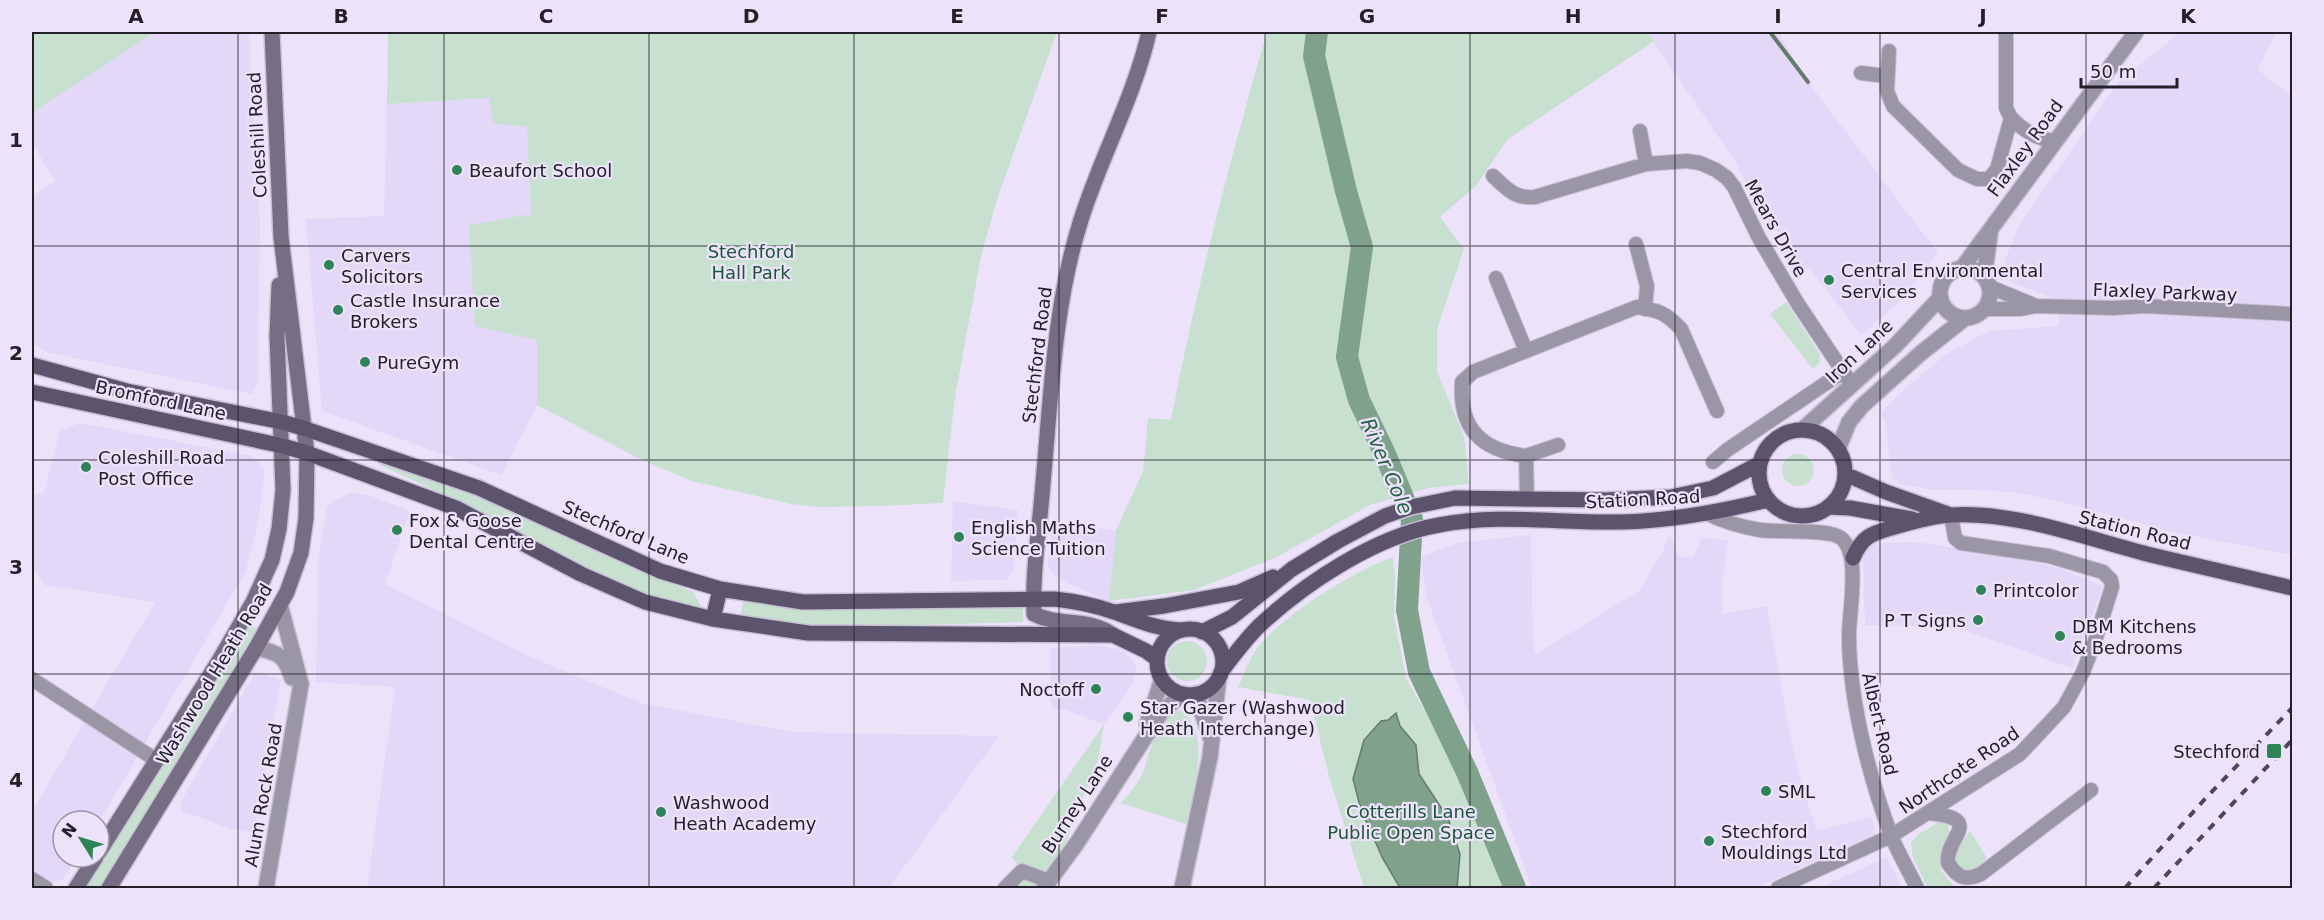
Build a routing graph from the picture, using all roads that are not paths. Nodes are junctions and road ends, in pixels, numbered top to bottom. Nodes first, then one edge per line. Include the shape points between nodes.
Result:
1 (272, 32) edge
2 (1149, 32) edge
3 (2006, 32) edge
4 (2136, 32) edge
5 (1889, 51) dead end
6 (1861, 73) dead end
7 (1886, 76) junction
8 (2011, 118) junction
9 (1640, 131) dead end
10 (2055, 141) junction
11 (1646, 164) junction
12 (1493, 176) dead end
13 (1990, 231) junction
14 (281, 237) junction
15 (1636, 244) dead end
16 (1962, 268) junction
17 (1496, 278) dead end
18 (1987, 282) junction
19 (1939, 299) junction
20 (2036, 306) junction
21 (1645, 309) junction
22 (1985, 309) junction
23 (2292, 315) edge
24 (1964, 319) junction
25 (1526, 351) junction
26 (32, 365) edge
27 (1844, 371) junction
28 (1852, 385) junction
29 (32, 392) edge
30 (1716, 411) dead end
31 (282, 422) junction
32 (303, 428) junction
33 (1803, 429) junction
34 (1558, 445) dead end
35 (283, 446) junction
36 (1838, 449) junction
37 (307, 453) junction
38 (1526, 456) junction
39 (1713, 462) dead end
40 (1760, 465) junction
41 (1845, 474) junction
42 (1527, 499) junction
43 (1768, 500) junction
44 (1828, 507) junction
45 (1951, 515) junction
46 (1714, 517) junction
47 (1918, 520) junction
48 (1853, 558) junction
49 (1292, 569) junction
50 (2292, 588) edge
51 (720, 589) junction
52 (1035, 599) junction
53 (280, 605) junction
54 (1114, 612) junction
55 (713, 620) junction
56 (1181, 630) junction
57 (1202, 632) junction
58 (1113, 635) junction
59 (256, 648) junction
60 (1157, 659) junction
61 (1220, 674) junction
62 (32, 679) edge
63 (1162, 679) junction
64 (1190, 694) junction
65 (297, 708) junction
66 (1142, 741) junction
67 (1212, 743) junction
68 (156, 760) junction
69 (2091, 790) dead end
70 (1929, 813) junction
71 (111, 833) edge
72 (1891, 836) junction
73 (88, 869) edge
74 (32, 879) edge
75 (1046, 885) edge
76 (46, 888) edge
77 (76, 888) edge
78 (109, 888) edge
79 (266, 888) edge
80 (1005, 888) edge
81 (1182, 888) edge
82 (1778, 888) edge
83 (1917, 888) edge

1 - 14 main road, Coleshill Road
2 - 52 main road, Stechford Road via 1143,60 1088,199 1061,303
3 - 8 street via 2006,108
4 - 10 street, Flaxley Road
5 - 7 street
6 - 7 street
7 - 8 street via 1893,106 1958,170 1977,179 1989,179 1997,169
8 - 10 street via 2023,129
9 - 11 street
10 - 13 street, Flaxley Road
11 - 12 street, Mears Drive via 1535,197 1513,194
11 - 27 street, Mears Drive via 1700,163 1727,178 1798,304
13 - 16 street, Flaxley Road
13 - 18 street, Flaxley Road
14 - 31 main road, Coleshill Road via 277,336
14 - 32 main road, Coleshill Road
15 - 21 street via 1647,285
16 - 18 street via 1974,270
16 - 19 street via 1943,279
17 - 25 street
18 - 20 street, Flaxley Parkway
18 - 22 street via 1991,300
19 - 24 street via 1950,314
19 - 28 street, Iron Lane
20 - 22 street, Flaxley Parkway
20 - 23 street, Flaxley Parkway via 2145,306
21 - 25 street via 1637,308
21 - 30 street via 1658,310 1681,329
22 - 24 street
24 - 36 street via 1862,406 1849,422
25 - 38 street via 1473,372 1462,382 1461,398 1472,432 1487,443
26 - 31 main road, Bromford Lane via 127,391
27 - 28 street, Mears Drive
27 - 39 street via 1730,455
28 - 33 street, Iron Lane
29 - 35 main road, Bromford Lane
31 - 32 main road, Stechford Lane
31 - 35 main road, Washwood Heath Road
32 - 37 main road, Washwood Heath Road
32 - 51 main road, Stechford Lane via 479,488 660,571
33 - 36 main road via 1823,435
33 - 40 main road via 1775,439 1765,450
34 - 38 street
35 - 37 main road
35 - 68 main road, Washwood Heath Road via 284,490 272,560 242,621
36 - 41 main road
37 - 53 main road, Washwood Heath Road via 301,553
37 - 55 main road via 456,508 581,574 645,602
38 - 42 street
40 - 42 main road via 1713,488 1671,497
40 - 43 main road via 1759,477
41 - 44 main road via 1837,498
41 - 45 main road
42 - 49 main road via 1455,498 1385,516
43 - 44 main road via 1796,516 1813,515
43 - 46 main road
44 - 47 main road
45 - 47 main road, Station Road
45 - 50 main road, Station Road via 2016,520
45 - 70 street, Northcote Road via 1955,538 1961,543 2049,556 2103,572 2112,587 2091,651 2064,707 2020,754
46 - 48 street, Station Road via 1761,530 1840,536
46 - 61 main road, Station Road via 1643,521 1516,519 1438,525 1393,539 1319,578 1289,601 1258,627
47 - 48 main road, Station Road via 1871,534 1859,544
48 - 72 street, Albert Road via 1850,669 1868,759
49 - 54 main road via 1239,591
49 - 57 main road via 1232,616
51 - 52 main road, Stechford Lane via 803,602
51 - 55 main road
52 - 54 main road, Stechford Lane via 1075,602
52 - 58 main road via 1036,615 1096,626
53 - 59 main road, Washwood Heath Road
53 - 65 street, Alum Rock Road via 301,684
54 - 56 main road, Stechford Lane via 1160,629
55 - 58 main road via 808,633
56 - 57 main road
56 - 60 main road via 1162,644
57 - 61 main road via 1220,649
58 - 60 main road
59 - 65 street, Alum Rock Road via 280,654 288,664
59 - 78 main road, Washwood Heath Road
60 - 63 main road
61 - 64 main road via 1214,684
61 - 67 street
62 - 68 street
63 - 64 main road via 1171,689
63 - 66 street, Burney Lane
64 - 66 street, Burney Lane via 1162,711
64 - 67 street
65 - 79 street, Alum Rock Road
66 - 75 street, Burney Lane
67 - 81 street
68 - 71 main road, Washwood Heath Road
69 - 70 street via 1971,878 1961,876 1948,863 1948,853 1960,831 1958,823 1943,814
70 - 72 street, Northcote Road
72 - 82 street, Northcote Road
72 - 83 street, Albert Road
73 - 77 main road
74 - 76 street
75 - 80 street via 1022,871

